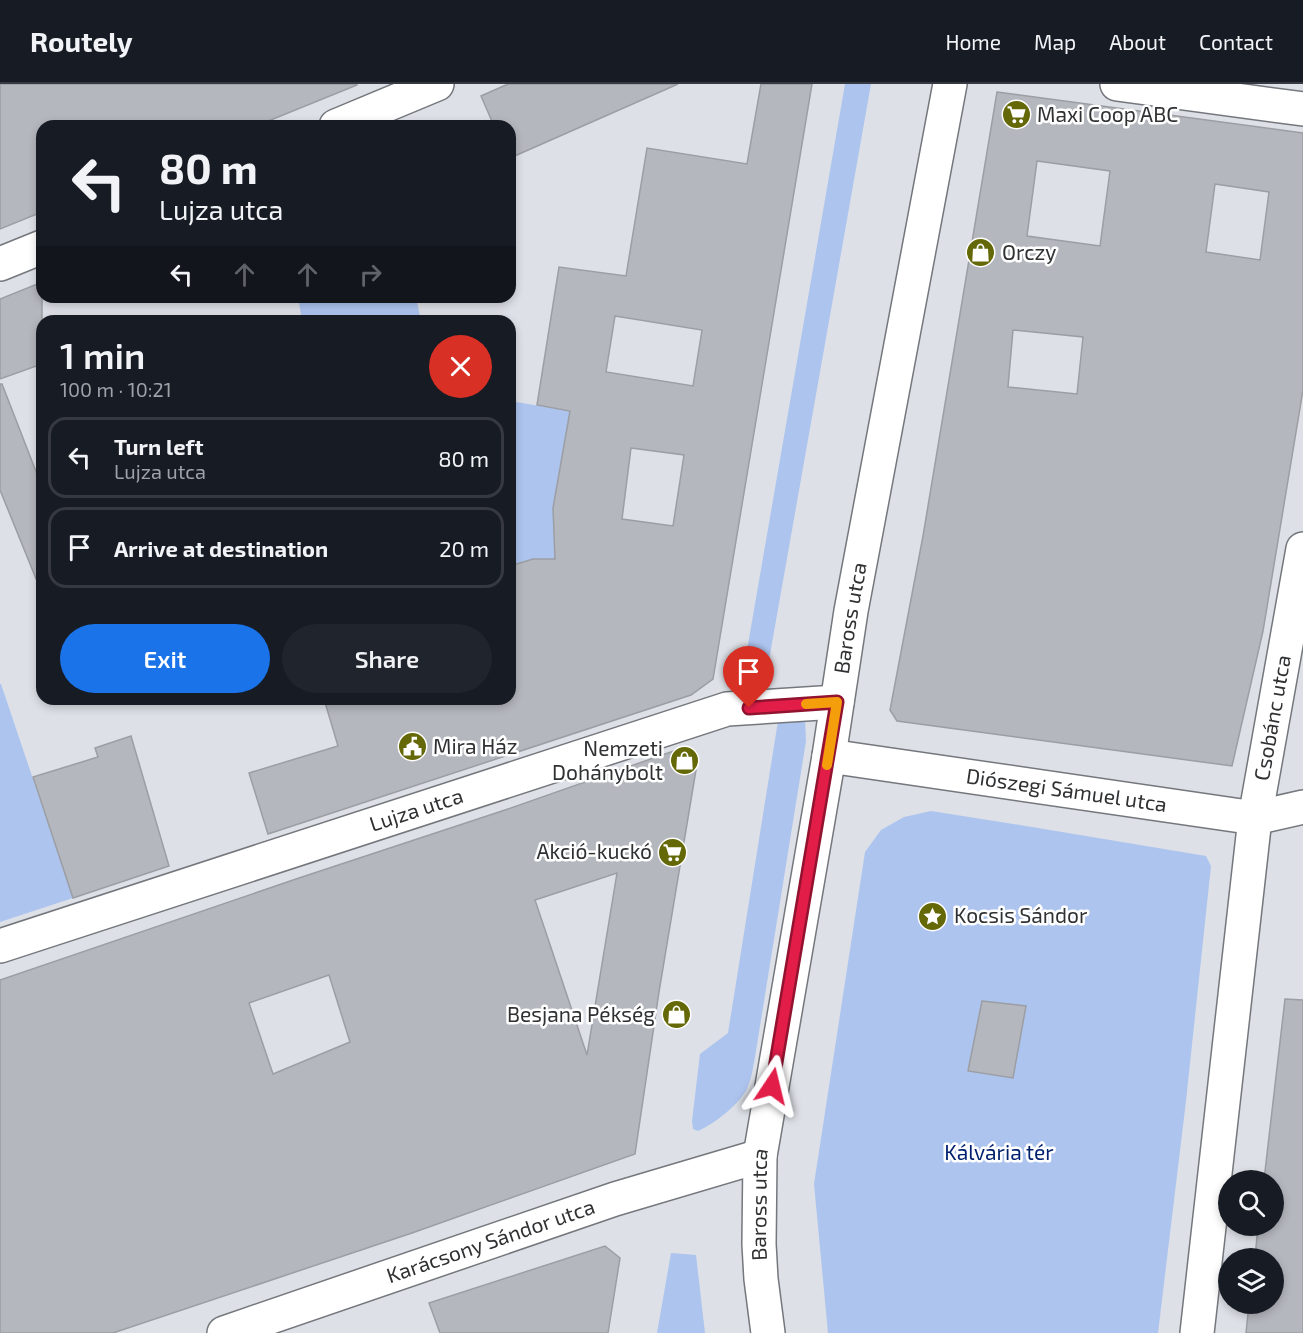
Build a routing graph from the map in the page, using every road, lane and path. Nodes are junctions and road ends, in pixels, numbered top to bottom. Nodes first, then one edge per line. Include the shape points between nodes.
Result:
1 (437, 84) edge
2 (950, 84) edge
3 (1117, 84) edge
4 (1303, 109) edge
5 (350, 120) edge
6 (36, 249) edge
7 (0, 264) edge
8 (1303, 549) edge
9 (837, 702) junction
10 (829, 756) junction
11 (1303, 807) edge
12 (1255, 818) junction
13 (0, 946) edge
14 (760, 1156) junction
15 (224, 1333) edge
16 (768, 1333) edge
17 (1197, 1333) edge

1 - 5 street
2 - 9 street, Baross utca
3 - 4 street
6 - 7 street
8 - 12 street, Csobánc utca
9 - 10 street, Baross utca
9 - 13 street, Lujza utca via 727,709
10 - 12 street, Diószegi Sámuel utca
10 - 14 street, Baross utca
11 - 12 street, Diószegi Sámuel utca
12 - 17 street
14 - 15 street, Karácsony Sándor utca via 615,1199
14 - 16 street, Baross utca via 759,1244

